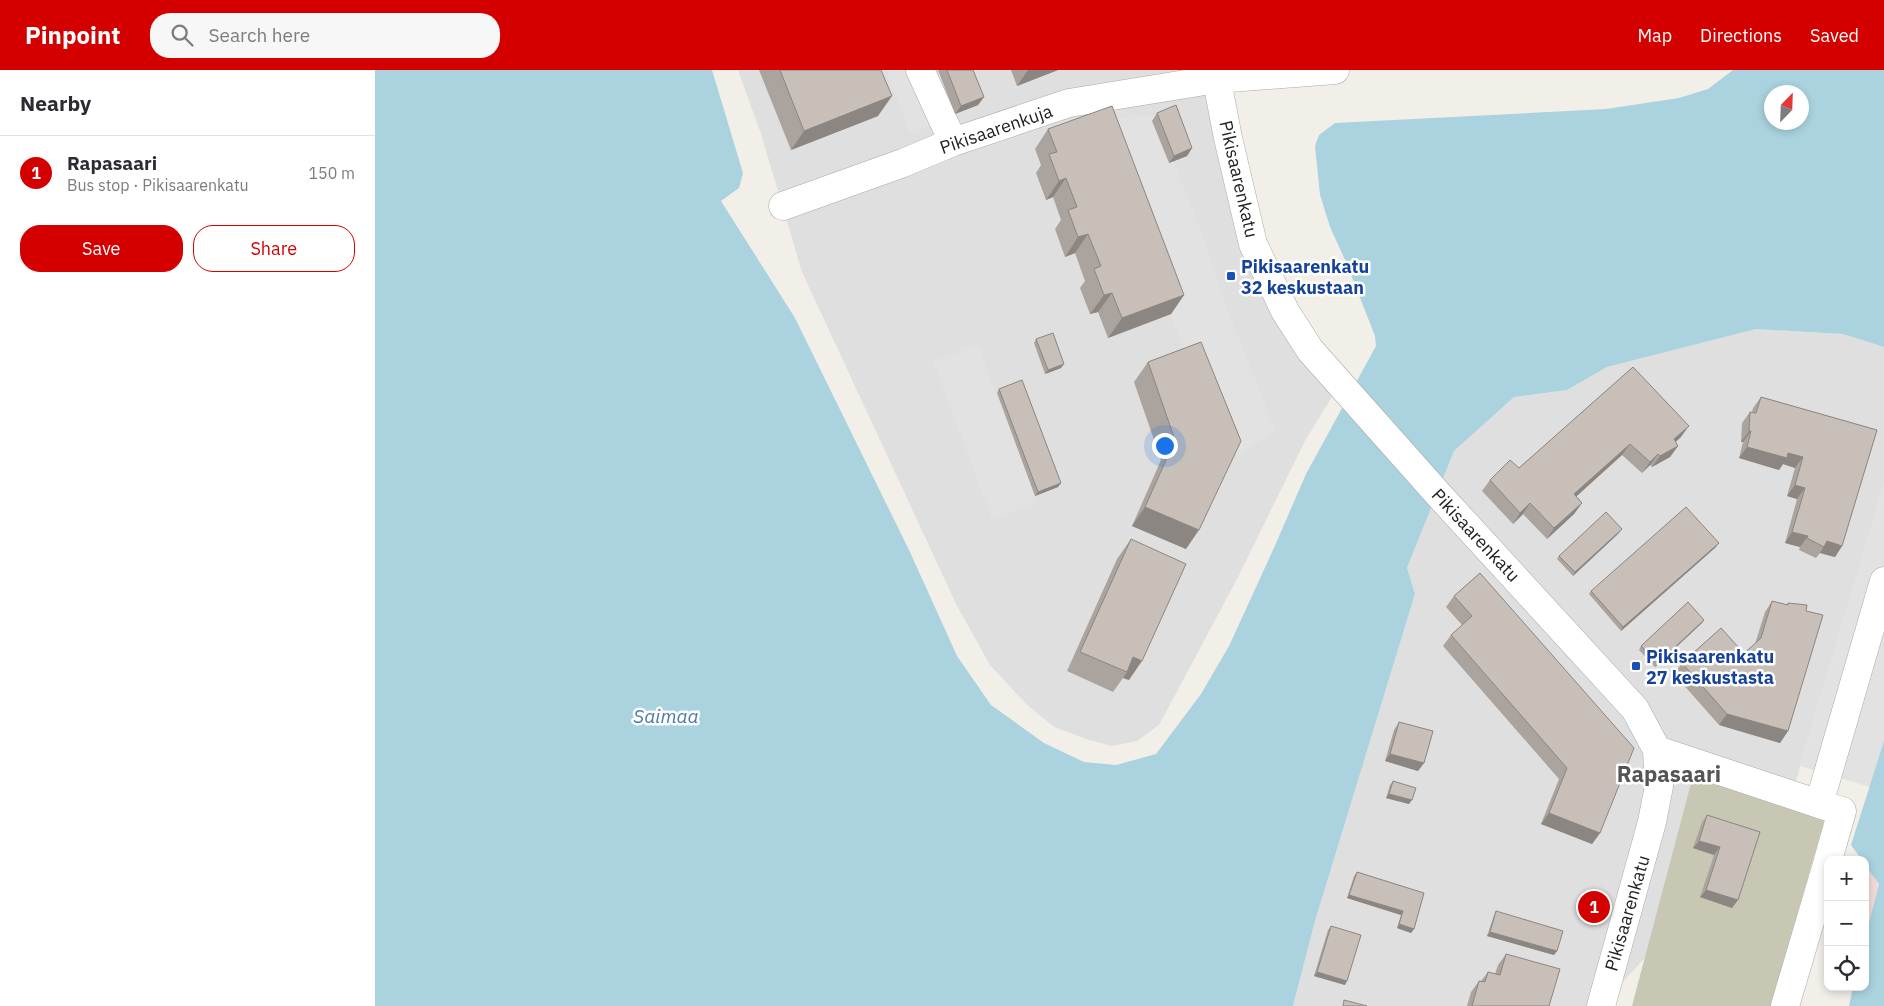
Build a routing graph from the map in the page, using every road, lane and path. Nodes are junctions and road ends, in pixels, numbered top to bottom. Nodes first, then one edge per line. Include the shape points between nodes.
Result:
1 (920, 70) edge
2 (1335, 70) edge
3 (1216, 74) edge
4 (953, 142) junction
5 (783, 206) dead end
6 (1884, 581) edge
7 (1657, 750) junction
8 (1819, 804) junction
9 (1829, 856) edge
10 (1824, 874) edge
11 (1601, 1006) edge
12 (1785, 1006) edge

1 - 4 street
2 - 3 street, Pikisaarenkuja
3 - 4 street, Pikisaarenkuja via 1069,103
3 - 7 street, Pikisaarenkatu via 1253,244 1285,311 1319,360 1635,708
4 - 5 street, Pikisaarenkuja
6 - 8 street
7 - 8 street
7 - 11 street, Pikisaarenkatu via 1659,786 1652,822
8 - 9 street via 1842,811
10 - 12 street

